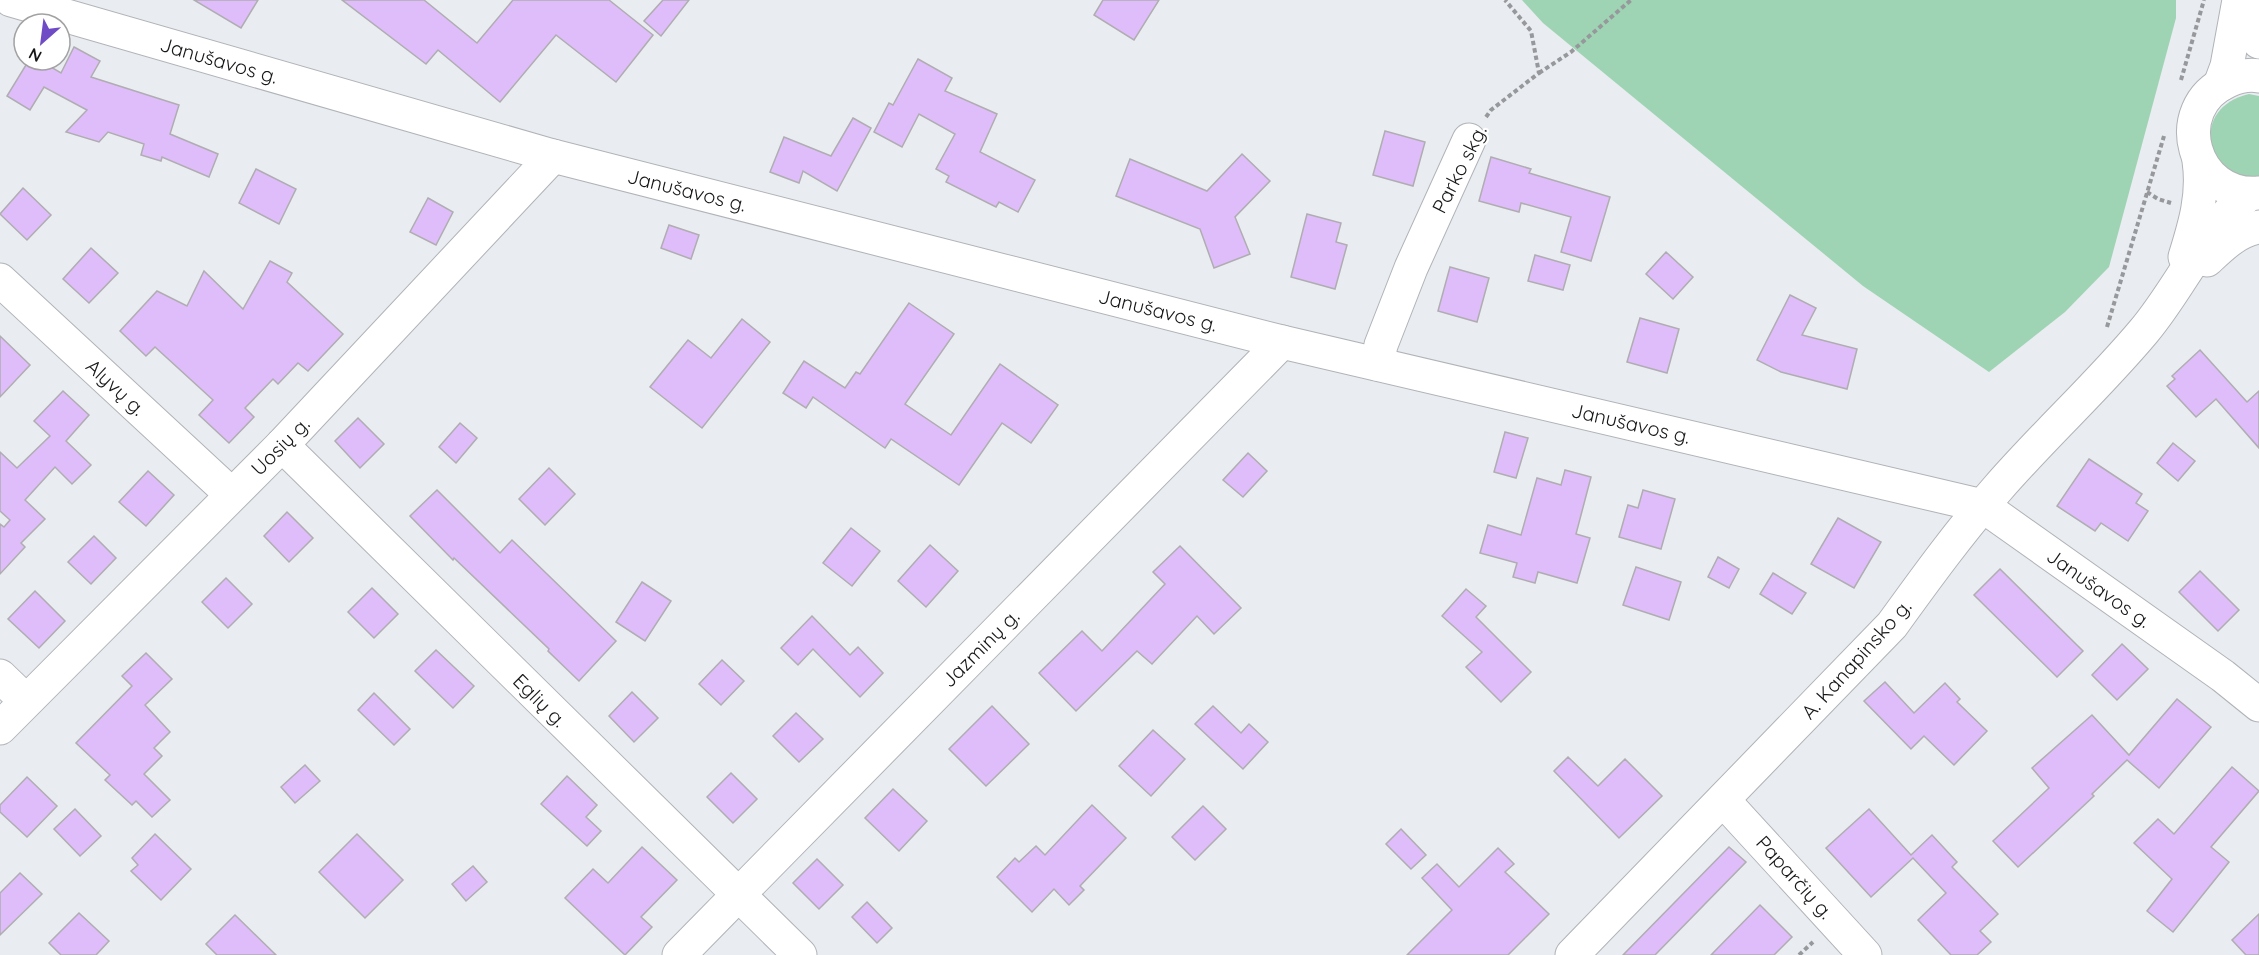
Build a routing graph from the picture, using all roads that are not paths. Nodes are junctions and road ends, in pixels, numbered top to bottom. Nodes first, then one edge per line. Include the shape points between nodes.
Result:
1 (11, 0) edge
2 (2239, 0) edge
3 (2246, 0) edge
4 (2259, 42) edge
5 (2259, 76) edge
6 (2220, 85) junction
7 (1469, 140) road end
8 (553, 156) junction
9 (2199, 161) junction
10 (2254, 193) edge
11 (2259, 227) edge
12 (0, 280) edge
13 (2172, 295) junction
14 (1282, 342) junction
15 (1377, 364) junction
16 (282, 445) junction
17 (231, 494) junction
18 (1983, 506) junction
19 (0, 676) edge
20 (26, 701) junction
21 (2259, 705) edge
22 (0, 728) edge
23 (1724, 800) junction
24 (738, 895) junction
25 (679, 955) edge
26 (800, 955) edge
27 (1572, 955) edge
28 (1865, 955) edge

1 - 8 street, Janušavos g.
2 - 6 street
3 - 4 street
5 - 6 street via 2236,78
6 - 9 street via 2205,98 2196,115 2193,134
7 - 15 street, Parko skg. via 1410,268
8 - 14 street, Janušavos g.
8 - 16 street, Uosių g.
9 - 10 street via 2217,182 2232,190
9 - 13 street via 2199,210
10 - 13 street via 2220,222
11 - 13 street via 2238,234
12 - 17 street, Alyvų g.
13 - 18 street, A. Kanapinsko g. via 2114,367
14 - 15 street, Janušavos g.
14 - 24 street, Jazminų g.
15 - 18 street, Janušavos g.
16 - 17 street, Uosių g.
16 - 24 street, Eglių g.
17 - 20 street, Uosių g.
18 - 21 street, Janušavos g.
18 - 23 street, A. Kanapinsko g. via 1892,625
19 - 20 street
20 - 22 street, Uosių g.
23 - 27 street, A. Kanapinsko g.
23 - 28 street, Paparčių g.
24 - 25 street, Jazminų g.
24 - 26 street, Eglių g.

